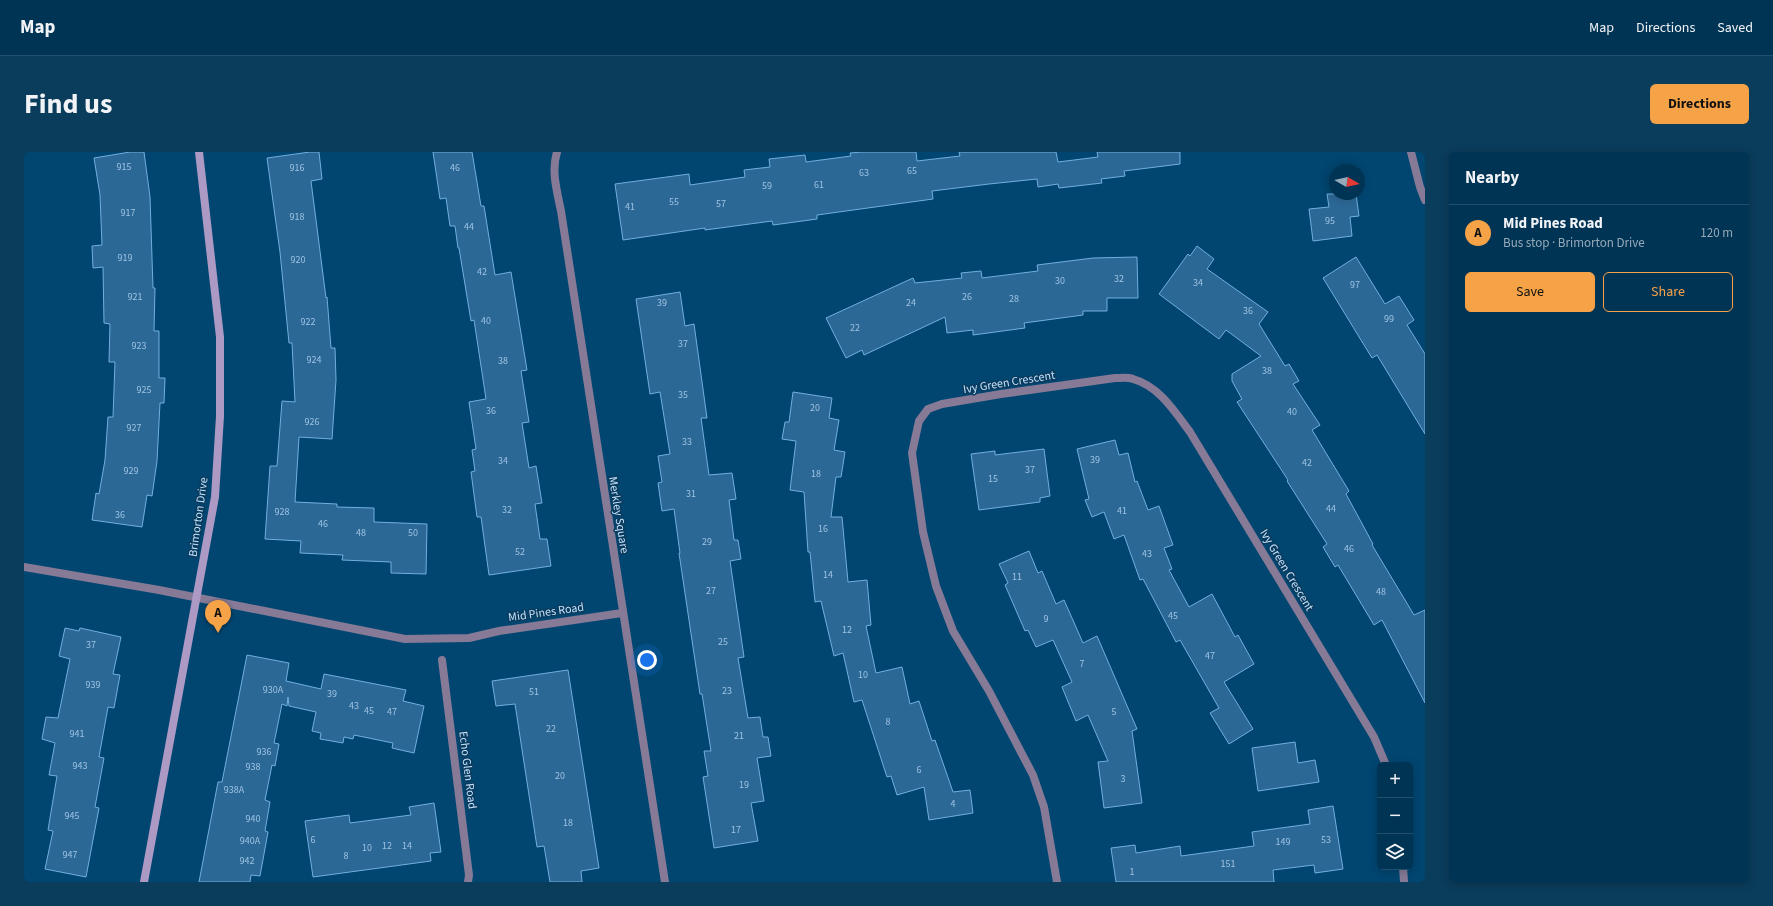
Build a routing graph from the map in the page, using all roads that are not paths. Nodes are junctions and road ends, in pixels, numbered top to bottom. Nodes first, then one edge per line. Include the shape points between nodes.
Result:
1 (199, 152) edge
2 (557, 152) edge
3 (1411, 152) edge
4 (1425, 200) edge
5 (24, 567) edge
6 (197, 598) junction
7 (622, 613) junction
8 (442, 660) dead end
9 (1385, 762) edge
10 (1403, 870) edge
11 (144, 882) edge
12 (468, 882) edge
13 (665, 882) edge
14 (1057, 882) edge
15 (1404, 882) edge

1 - 6 street, Brimorton Drive via 220,337 220,400 215,497
2 - 7 street, Merkley Square via 555,184
3 - 4 street
5 - 6 street, Mid Pines Road
6 - 7 street, Mid Pines Road via 405,639 468,638
6 - 11 street, Brimorton Drive
7 - 13 street, Merkley Square
8 - 12 street, Echo Glen Road
9 - 14 street, Ivy Green Crescent via 1374,737 1190,432 1158,393 1132,378 1115,378 1001,394 942,404 928,409 919,421 912,454 923,532 936,586 953,631 989,691 1033,775 1044,807
10 - 15 street

